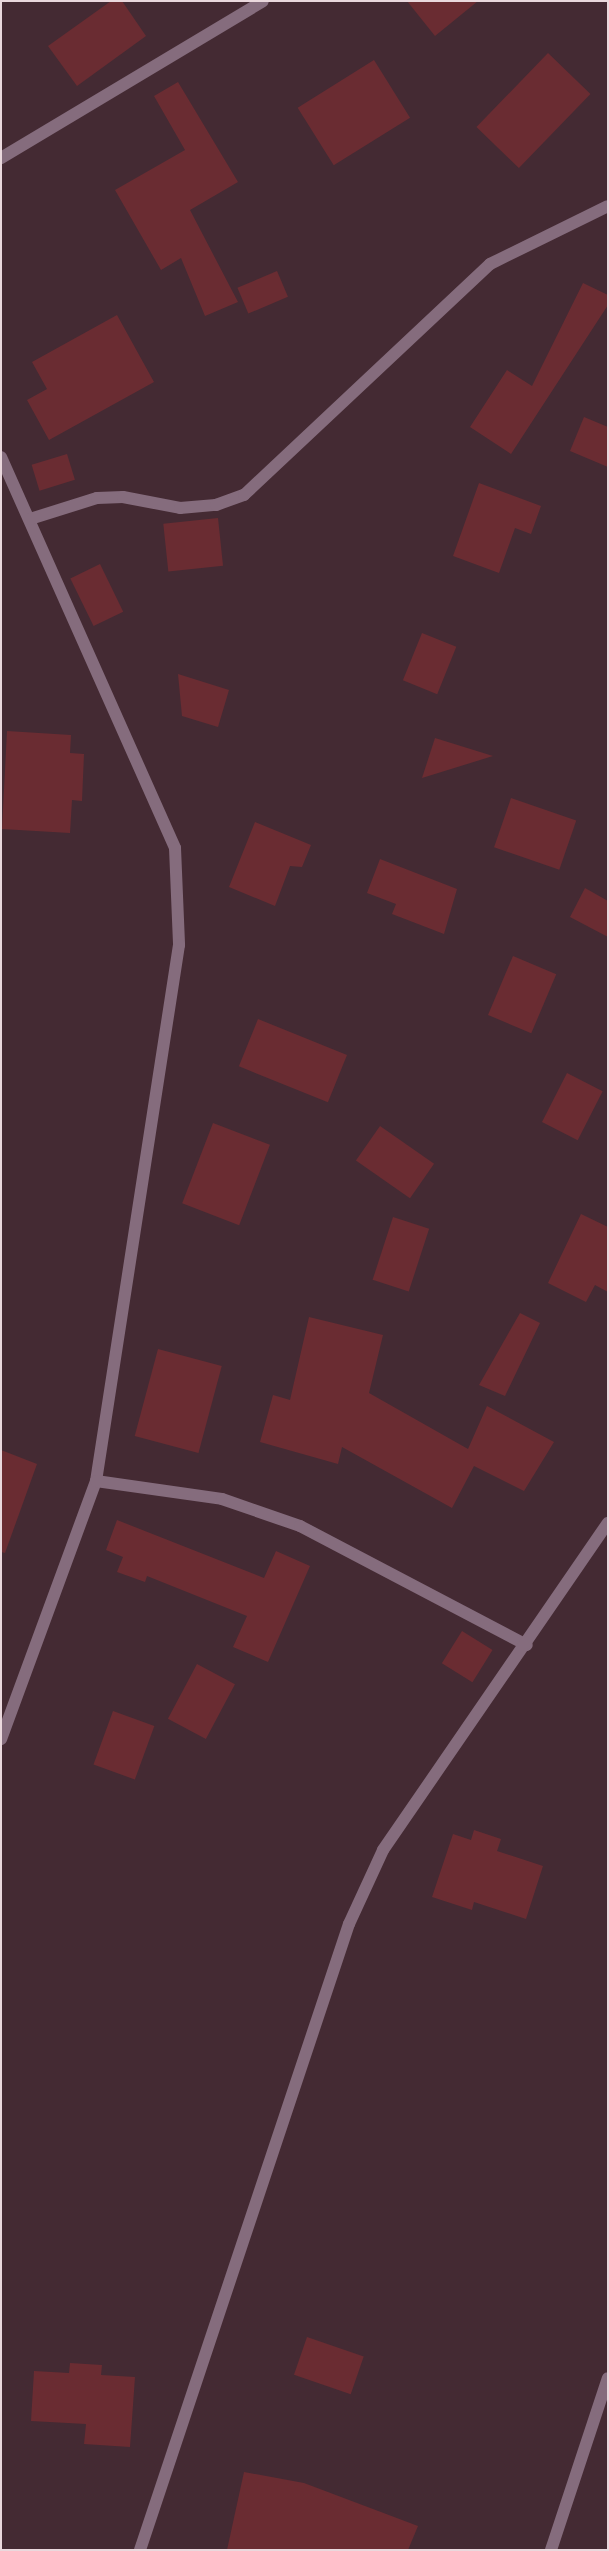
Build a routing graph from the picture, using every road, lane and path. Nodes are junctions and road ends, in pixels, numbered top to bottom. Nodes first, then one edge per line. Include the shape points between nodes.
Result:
1 (263, 1) edge
2 (1, 158) edge
3 (608, 206) edge
4 (1, 457) edge
5 (30, 519) junction
6 (96, 1481) junction
7 (608, 1523) edge
8 (527, 1645) junction
9 (1, 1739) edge
10 (608, 2378) edge
11 (140, 2550) edge
12 (551, 2550) edge

1 - 2 street
3 - 5 street via 490,264 244,495 216,505 180,508 123,497 97,498
4 - 5 street
5 - 6 street via 175,848 179,945
6 - 8 street via 222,1499 300,1526
6 - 9 street
7 - 8 street
8 - 11 street via 382,1850 349,1924
10 - 12 street

